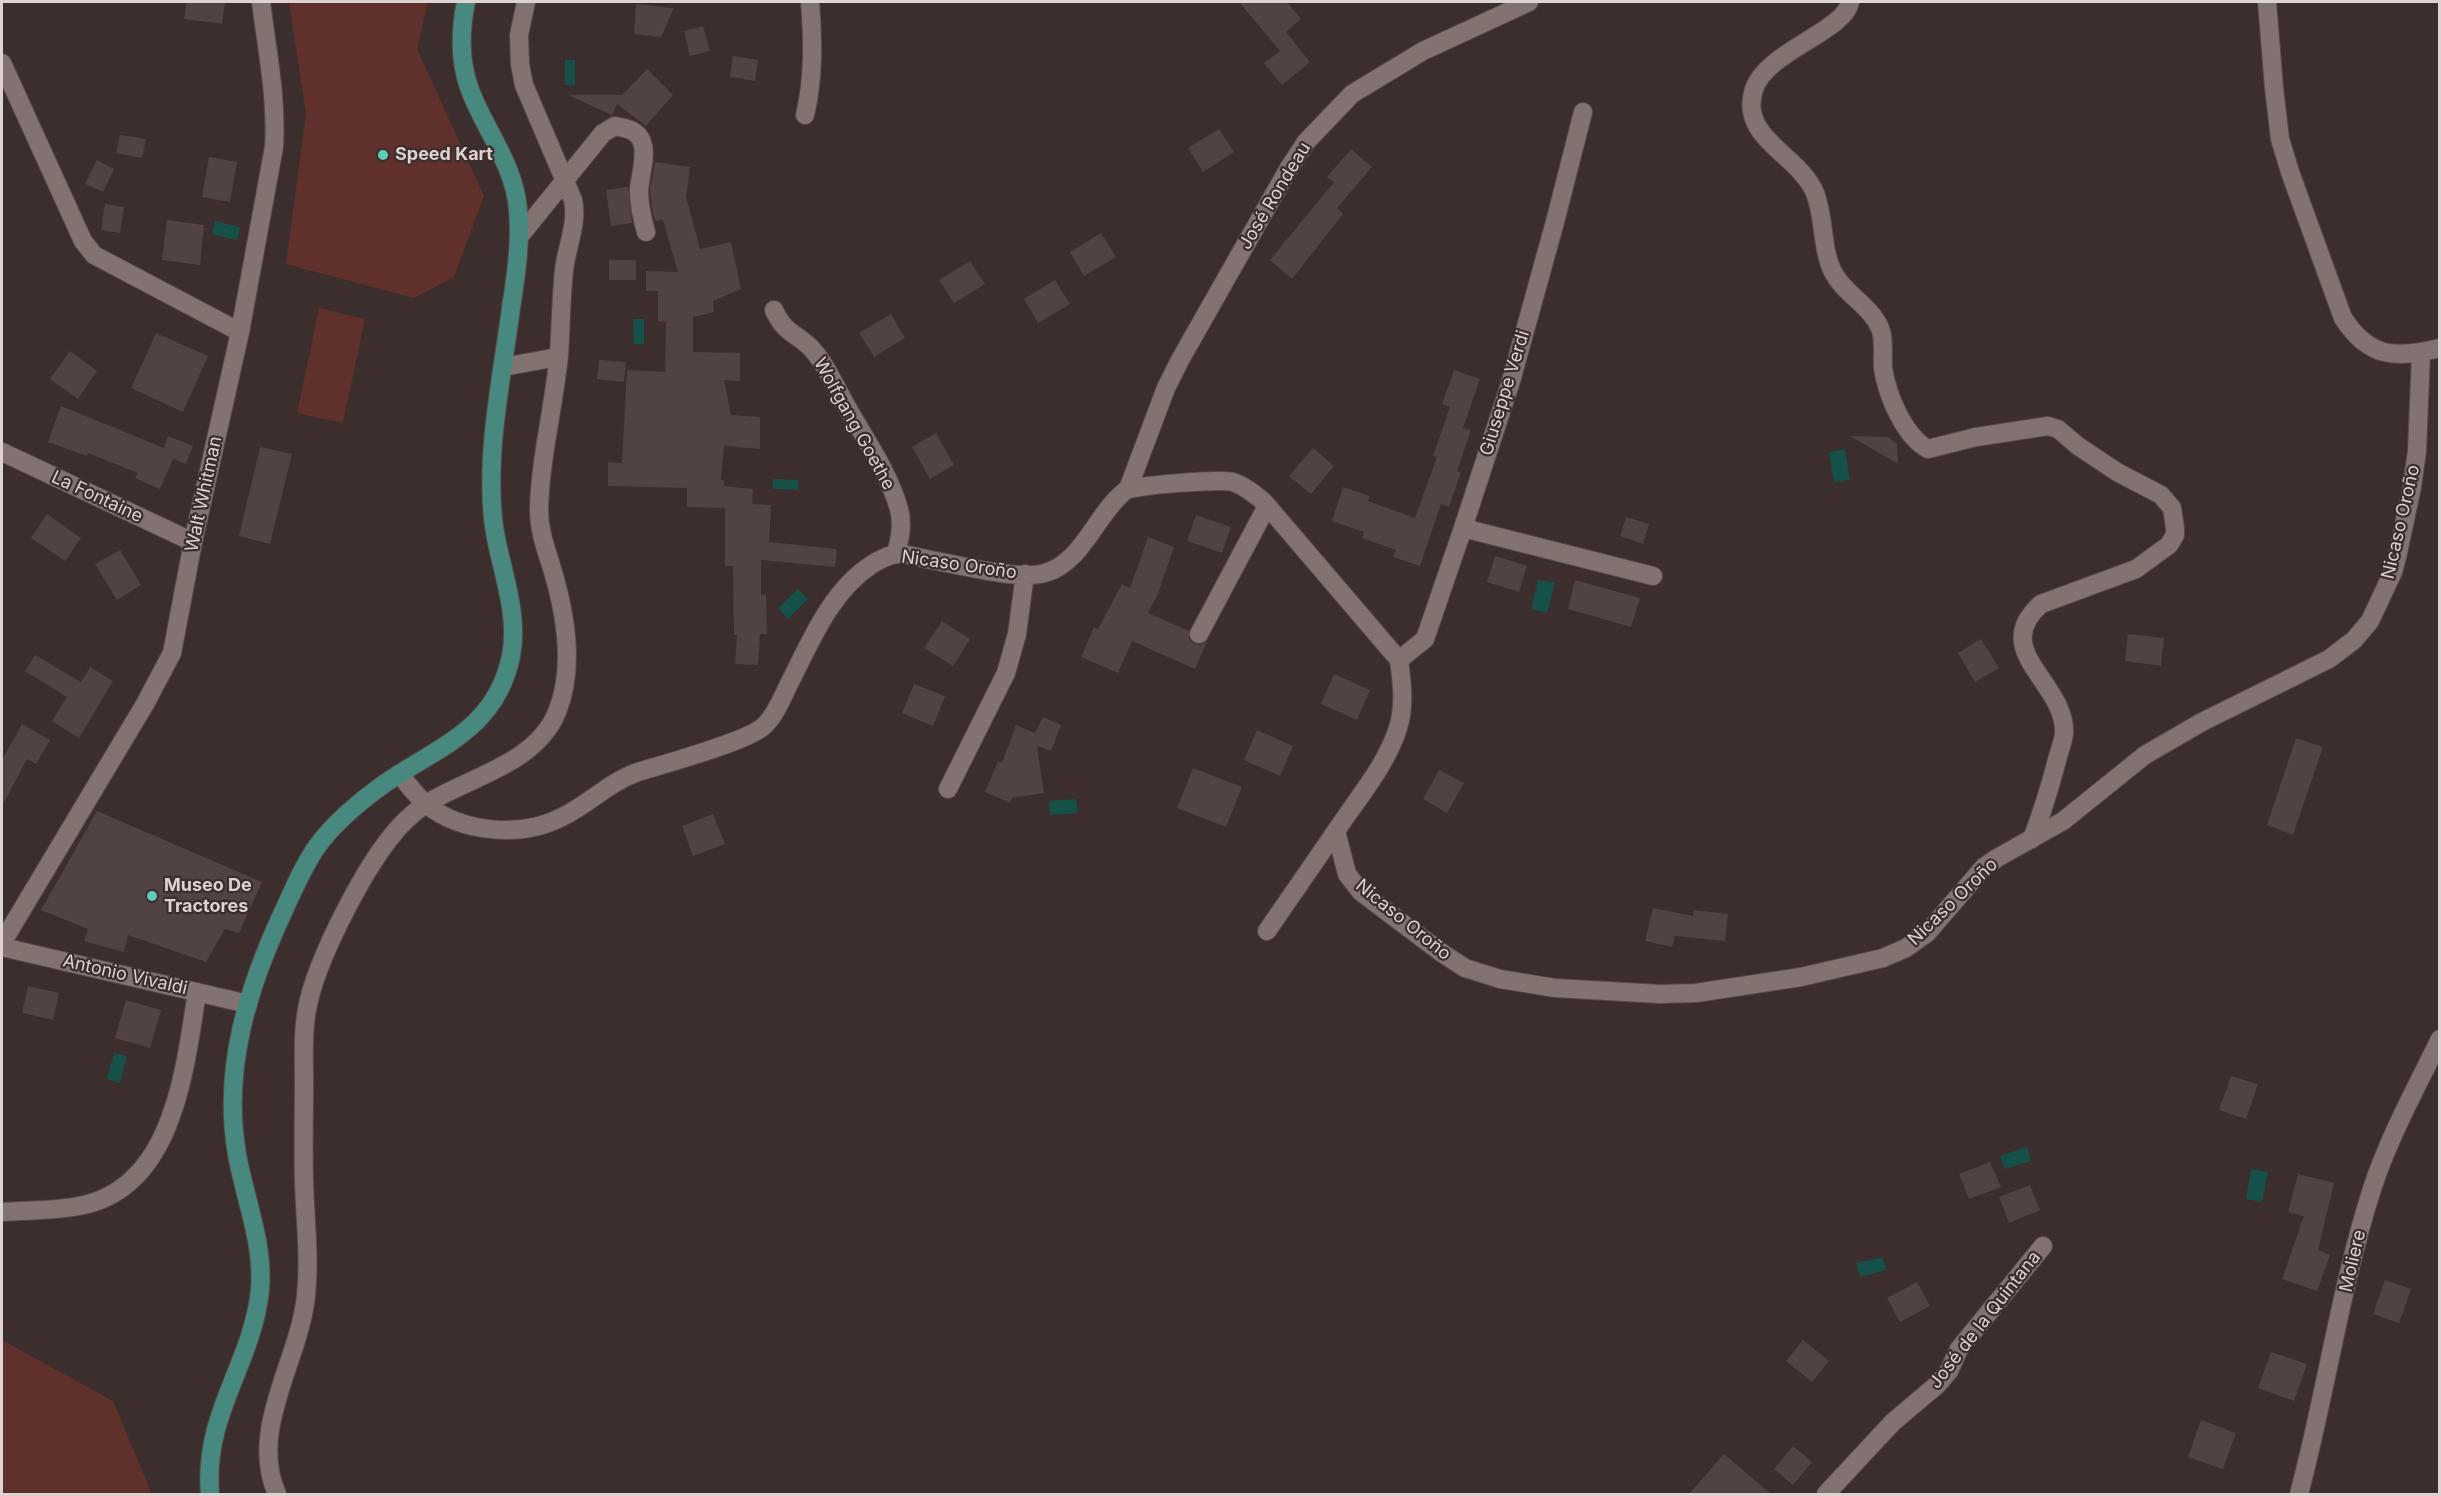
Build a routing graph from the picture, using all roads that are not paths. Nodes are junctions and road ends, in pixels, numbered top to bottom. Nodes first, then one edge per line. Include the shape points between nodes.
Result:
1 (261, 2) edge
2 (466, 2) edge
3 (526, 2) edge
4 (810, 2) edge
5 (1529, 2) edge
6 (1850, 2) edge
7 (2267, 2) edge
8 (2, 63) edge
9 (1583, 112) dead end
10 (805, 115) dead end
11 (565, 181) junction
12 (646, 232) dead end
13 (519, 237) junction
14 (774, 310) dead end
15 (240, 332) junction
16 (2439, 348) edge
17 (2421, 353) junction
18 (558, 357) junction
19 (503, 368) junction
20 (2, 452) edge
21 (1128, 489) junction
22 (1268, 506) junction
23 (1463, 528) junction
24 (194, 542) junction
25 (896, 554) junction
26 (1025, 574) junction
27 (1653, 576) dead end
28 (1198, 634) dead end
29 (1399, 660) junction
30 (399, 774) junction
31 (948, 789) dead end
32 (426, 804) junction
33 (1336, 831) junction
34 (2032, 839) junction
35 (1267, 931) dead end
36 (2, 945) edge
37 (197, 992) junction
38 (248, 1004) junction
39 (2439, 1039) edge
40 (2, 1212) edge
41 (2043, 1246) dead end
42 (210, 1494) edge
43 (277, 1494) edge
44 (1826, 1494) edge
45 (2299, 1494) edge

1 - 15 street, Walt Whitman via 275,121 274,147
2 - 13 main road via 461,34 464,71 514,189
3 - 11 street via 519,35 519,64 524,85
4 - 10 street via 813,45
5 - 21 street, José Rondeau via 1378,76 1352,94 1306,142 1180,360
6 - 34 street via 1843,15 1776,61 1755,87 1753,119 1760,132 1812,186 1832,272 1881,330 1883,369 1889,391 1912,438 1928,449 2048,426 2058,429 2117,472 2161,495 2172,508 2175,536 2155,556 2136,569 2041,604 2031,613 2022,635 2023,649 2052,692 2063,716 2064,735
7 - 17 street via 2280,139 2343,318 2355,337 2370,347 2391,354
8 - 15 street via 83,241 94,255
9 - 23 street, Giuseppe Verdi via 1511,381
11 - 12 street via 603,133 615,126 633,131 643,144 639,190
11 - 13 street
11 - 18 street via 576,213 565,264
13 - 19 main road
14 - 25 street, Wolfgang Goethe via 780,324 810,348 824,368 891,486 902,530
15 - 24 street, Walt Whitman
16 - 17 street
17 - 34 street, Nicaso Oroño via 2412,487 2393,572 2370,621 2354,640 2329,659 2169,740 2063,821
18 - 19 street
18 - 32 street via 539,509 541,535 566,621 565,681 557,712 529,749
19 - 30 main road via 492,463 493,515 509,598 512,653 500,687 477,721 446,747
20 - 24 street, La Fontaine
21 - 22 street via 1214,480 1232,482 1250,490
21 - 26 street, Nicaso Oroño via 1064,563 1045,573
22 - 28 street
22 - 29 street
23 - 27 street
23 - 29 street, Giuseppe Verdi via 1425,639
24 - 36 street, Walt Whitman via 172,653
25 - 26 street, Nicaso Oroño
25 - 32 street, Nicaso Oroño via 872,565 851,582 829,610 775,711 758,732 622,778 563,817 544,824 500,829 472,826
26 - 31 street via 1017,634 1006,673
29 - 33 street via 1402,683 1398,728 1379,767
30 - 32 street, Nicaso Oroño
30 - 38 main road via 346,814 315,850 276,927
32 - 43 street via 405,820 374,860 317,974 304,1026 308,1272 300,1330 269,1435 270,1479
33 - 34 street, Nicaso Oroño via 1347,874 1361,892 1465,968 1500,979 1555,988 1660,994 1696,993 1801,977 1906,948 1927,933 1984,867
33 - 35 street
36 - 37 street, Antonio Vivaldi
37 - 38 street, Antonio Vivaldi
37 - 40 street via 182,1083 166,1132 141,1170 104,1199 80,1206
38 - 42 main road via 235,1061 233,1122 257,1235 260,1285 250,1334 216,1426 209,1471
39 - 45 street, Moliere via 2373,1187 2354,1253
41 - 44 street, José de la Quintana via 1959,1349 1938,1384 1893,1422

